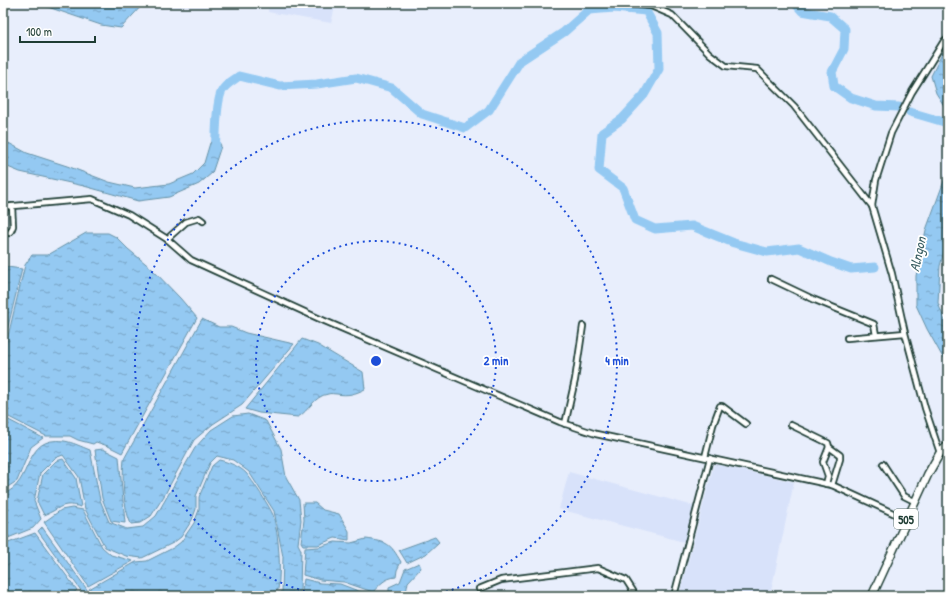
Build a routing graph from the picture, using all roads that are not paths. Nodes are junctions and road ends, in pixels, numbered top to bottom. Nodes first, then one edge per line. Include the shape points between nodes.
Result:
1 (611, 3) edge
2 (948, 38) edge
3 (12, 206) junction
4 (872, 206) junction
5 (3, 207) edge
6 (203, 221) dead end
7 (9, 233) dead end
8 (166, 239) junction
9 (771, 279) dead end
10 (583, 326) dead end
11 (904, 333) junction
12 (876, 335) junction
13 (847, 338) dead end
14 (565, 424) junction
15 (746, 424) dead end
16 (791, 425) dead end
17 (948, 445) edge
18 (829, 447) junction
19 (940, 453) junction
20 (707, 458) junction
21 (883, 464) dead end
22 (826, 484) junction
23 (832, 485) junction
24 (914, 501) junction
25 (906, 519) junction
26 (479, 590) dead end
27 (633, 596) edge
28 (674, 596) edge
29 (872, 596) edge

1 - 4 street via 651,6 672,15 710,54 726,66 757,69 794,106
2 - 4 street via 912,92 891,133 876,180
3 - 5 street
3 - 7 street via 13,226
3 - 8 street via 92,199 129,215
4 - 11 street via 892,274
6 - 8 street via 199,218 186,222
8 - 14 street via 191,260 320,319
9 - 12 street via 874,324
10 - 14 street
11 - 12 street
11 - 19 street
12 - 13 street
14 - 20 street via 596,434
15 - 20 street via 720,406 713,425
16 - 18 street via 828,443
17 - 19 main road, 505
18 - 22 street via 823,462 828,476
18 - 23 street via 840,455
19 - 24 main road, 505
20 - 22 street
20 - 28 street
21 - 24 street via 904,496
22 - 23 street
23 - 25 street
24 - 25 main road, 505
25 - 29 main road, 505
26 - 27 street via 501,580 598,568 626,580 633,591

